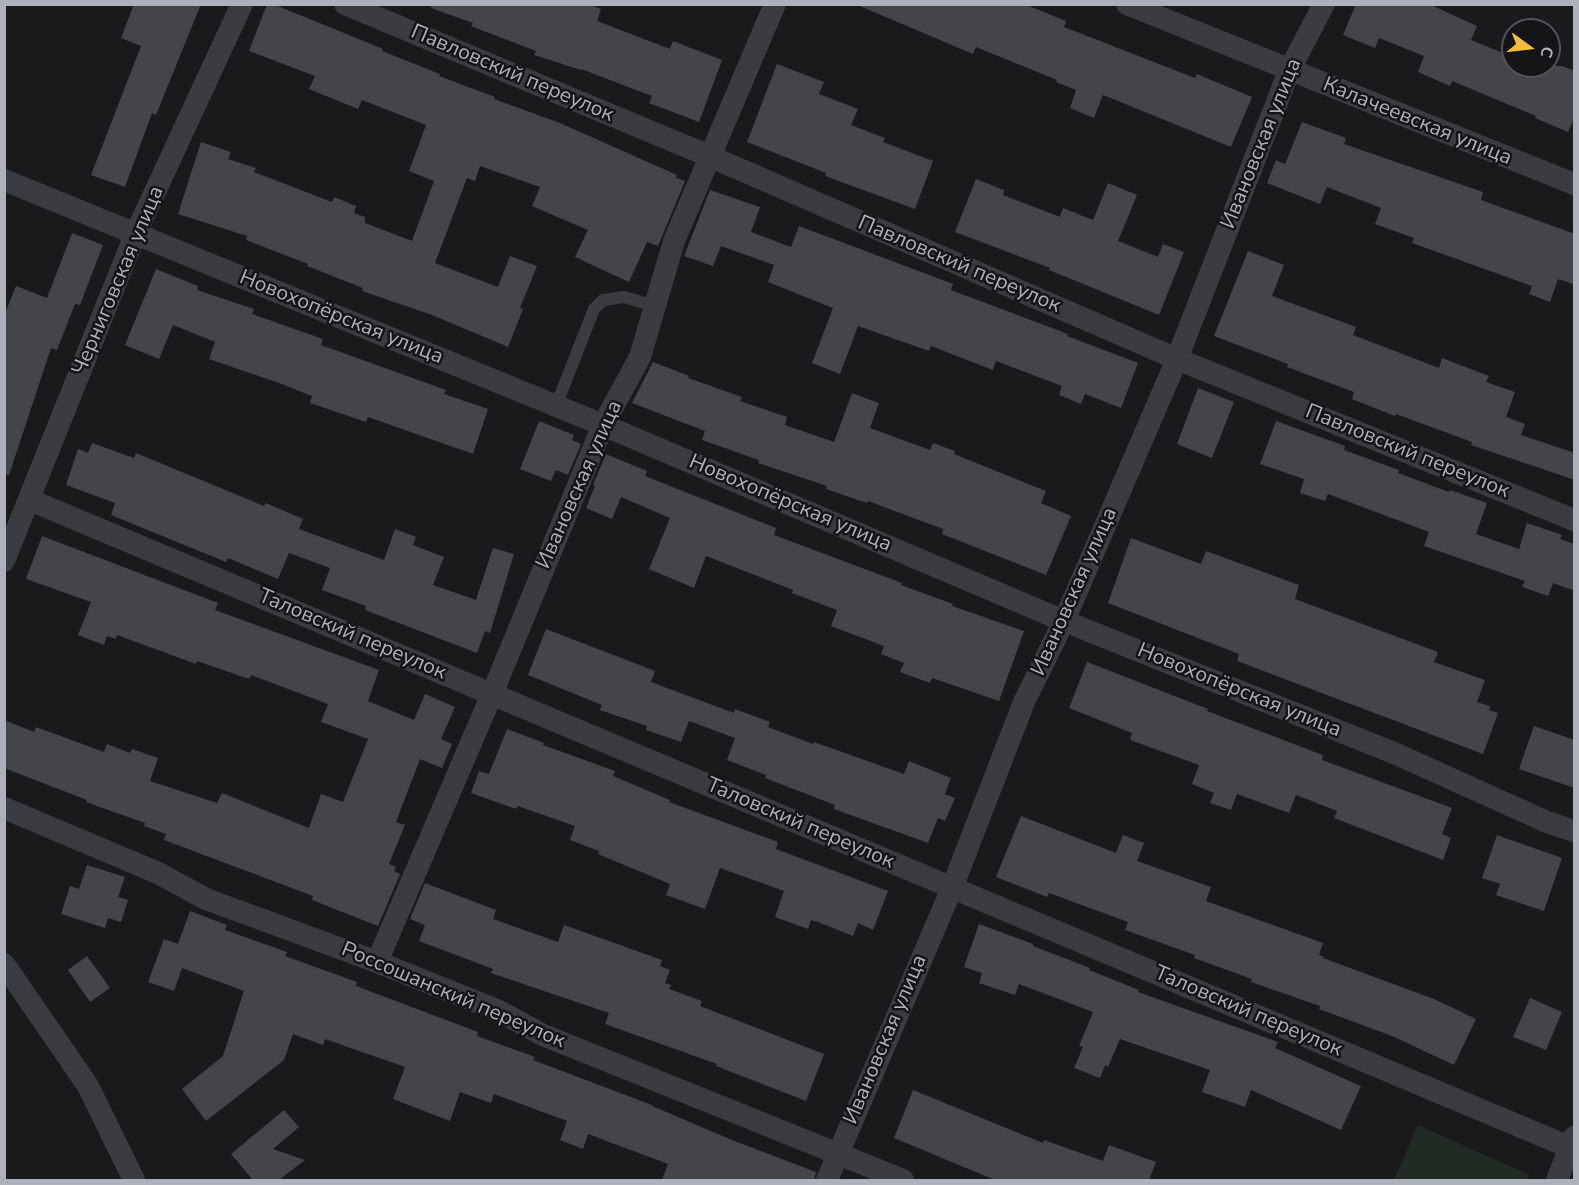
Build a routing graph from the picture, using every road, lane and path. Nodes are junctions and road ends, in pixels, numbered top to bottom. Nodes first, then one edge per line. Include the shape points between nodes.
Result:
1 (242, 4) edge
2 (345, 4) edge
3 (775, 4) edge
4 (1127, 4) edge
5 (1324, 4) edge
6 (1289, 71) junction
7 (709, 156) junction
8 (4, 180) edge
9 (1575, 184) edge
10 (135, 235) junction
11 (655, 306) junction
12 (1176, 359) junction
13 (556, 406) junction
14 (603, 425) junction
15 (30, 500) junction
16 (1575, 520) edge
17 (4, 561) edge
18 (1064, 621) junction
19 (492, 694) junction
20 (4, 808) edge
21 (1575, 831) edge
22 (952, 888) junction
23 (377, 962) junction
24 (4, 964) edge
25 (1572, 1142) edge
26 (837, 1154) junction
27 (134, 1180) edge
28 (827, 1180) edge
29 (903, 1180) edge
30 (1557, 1180) edge

1 - 10 street, Черниговская улица
2 - 7 street, Павловский переулок
3 - 7 street, Ивановская улица
4 - 6 street, Калачеевская улица
5 - 6 street, Ивановская улица
6 - 9 street, Калачеевская улица
6 - 12 street, Ивановская улица
7 - 11 street, Ивановская улица via 674,242
7 - 12 street, Павловский переулок
8 - 10 street, Новохопёрская улица
10 - 13 street, Новохопёрская улица
10 - 15 street, Черниговская улица
11 - 13 lane via 624,297 603,300 594,309
11 - 14 street, Ивановская улица via 640,357
12 - 16 street, Павловский переулок
12 - 18 street, Ивановская улица
13 - 14 street, Новохопёрская улица
14 - 18 street, Новохопёрская улица
14 - 19 street, Ивановская улица
15 - 17 street, Черниговская улица
15 - 19 street, Таловский переулок
18 - 21 street, Новохопёрская улица via 1394,753
18 - 22 street, Ивановская улица via 1024,702
19 - 22 street, Таловский переулок
19 - 23 street, Ивановская улица
20 - 23 street, Россошанский переулок via 158,873 206,899
22 - 25 street, Таловский переулок
22 - 26 street, Ивановская улица
23 - 26 street, Россошанский переулок via 499,1011 543,1035
24 - 27 street via 88,1086
25 - 30 street
26 - 28 street, Ивановская улица
26 - 29 street, Россошанский переулок

